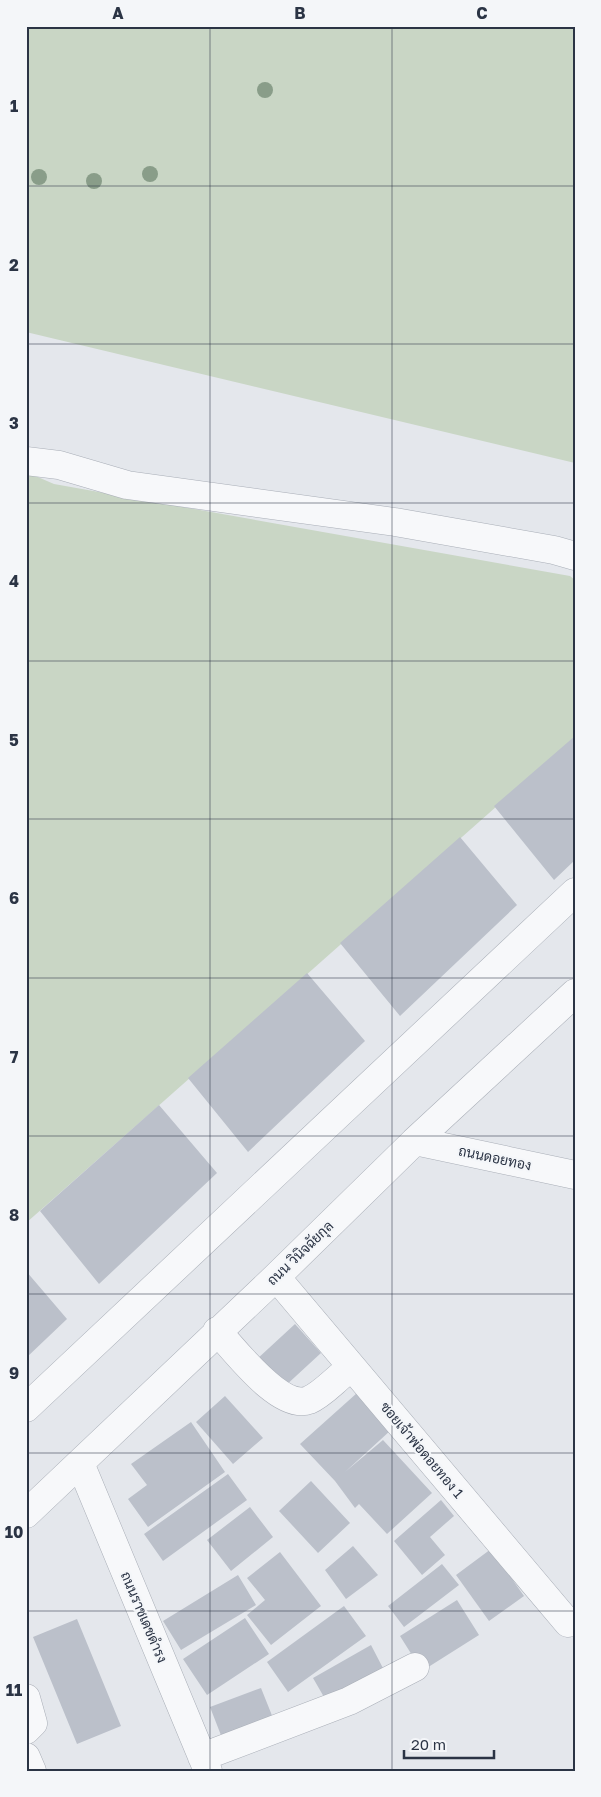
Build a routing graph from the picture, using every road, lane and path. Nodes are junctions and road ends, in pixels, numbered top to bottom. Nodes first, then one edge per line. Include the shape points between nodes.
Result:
1 (26, 461) edge
2 (575, 556) edge
3 (575, 892) edge
4 (575, 993) edge
5 (416, 1141) junction
6 (575, 1175) edge
7 (276, 1277) junction
8 (217, 1331) junction
9 (343, 1374) dead end
10 (26, 1408) edge
11 (80, 1463) junction
12 (26, 1514) edge
13 (568, 1623) dead end
14 (415, 1667) dead end
15 (26, 1698) edge
16 (26, 1730) edge
17 (26, 1757) edge
18 (205, 1764) edge
19 (32, 1771) edge

1 - 2 street via 59,465 127,485 395,522
3 - 10 street
4 - 5 street, ถนน วินิจฉัยกุล
5 - 6 street, ถนนดอยทอง
5 - 7 street, ถนน วินิจฉัยกุล
7 - 8 street, ถนน วินิจฉัยกุล
7 - 13 street, ซอยเจ้าพ่อดอยทอง 1
8 - 9 street via 275,1392 293,1402 308,1400
8 - 11 street, ถนน วินิจฉัยกุล
11 - 12 street, ถนน วินิจฉัยกุล
11 - 18 street, ถนนราชเดชดำรง
14 - 18 street via 349,1701
15 - 16 street via 34,1723
17 - 19 street

